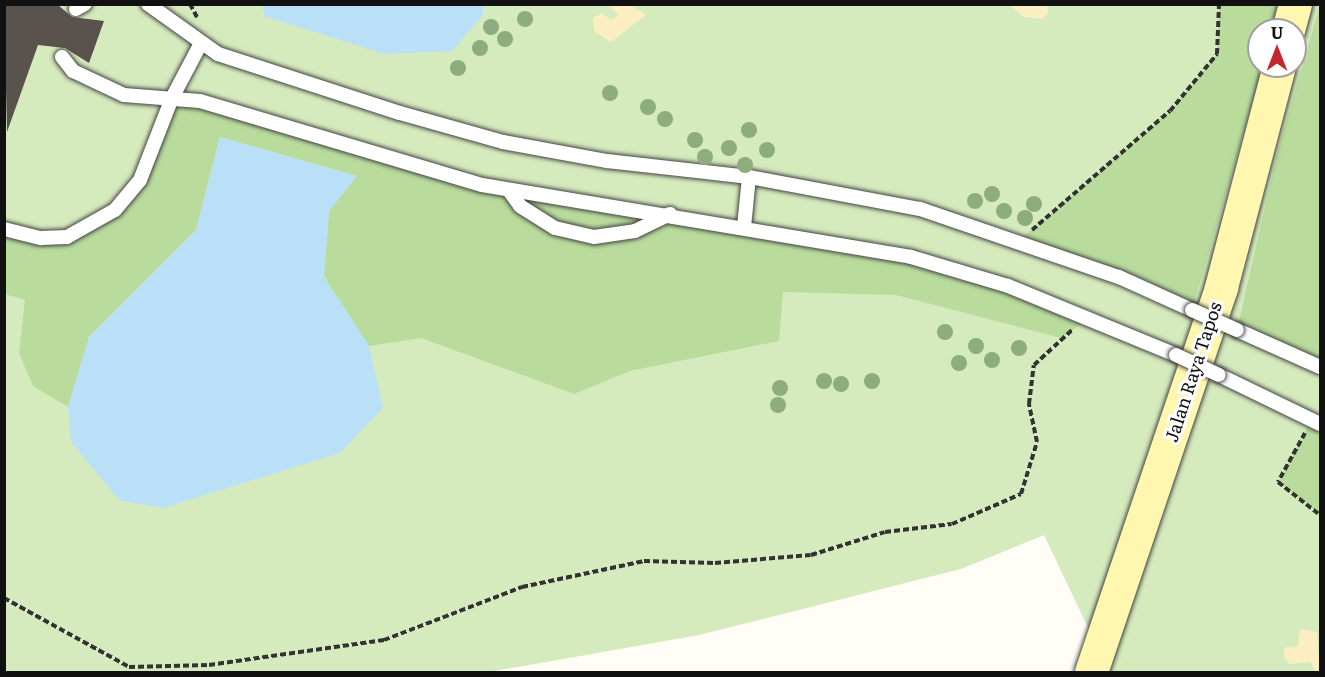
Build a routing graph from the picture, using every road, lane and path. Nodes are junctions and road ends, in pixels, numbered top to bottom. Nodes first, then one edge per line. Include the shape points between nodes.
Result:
1 (147, 4) edge
2 (1220, 4) edge
3 (200, 45) junction
4 (62, 57) dead end
5 (1276, 78) edge
6 (172, 98) junction
7 (749, 177) junction
8 (510, 192) junction
9 (670, 214) junction
10 (744, 227) junction
11 (4, 229) edge
12 (1018, 241) junction
13 (1061, 338) dead end
14 (1320, 367) edge
15 (1316, 422) edge
16 (1320, 515) edge
17 (4, 598) edge
18 (1090, 672) edge

1 - 3 lane
2 - 12 path via 1217,54 1170,111
3 - 6 lane
3 - 7 lane via 400,113 503,142 596,159
4 - 6 lane via 73,71 124,95
5 - 18 main road, Jalan Raya Tapos via 1221,288
6 - 8 lane via 200,101
6 - 11 lane via 140,180 115,210 67,237 41,238
7 - 10 lane
7 - 12 lane via 920,209
8 - 9 lane
8 - 9 lane via 520,206 555,228 594,237 635,231
9 - 10 lane
10 - 15 lane, bridge via 911,257 1008,286 1176,355
12 - 14 lane, bridge via 1192,310
13 - 17 path via 1034,365 1029,404 1037,442 1022,494 952,524 885,532 811,555 715,563 644,561 522,587 384,640 209,665 129,667
15 - 16 path via 1278,482

